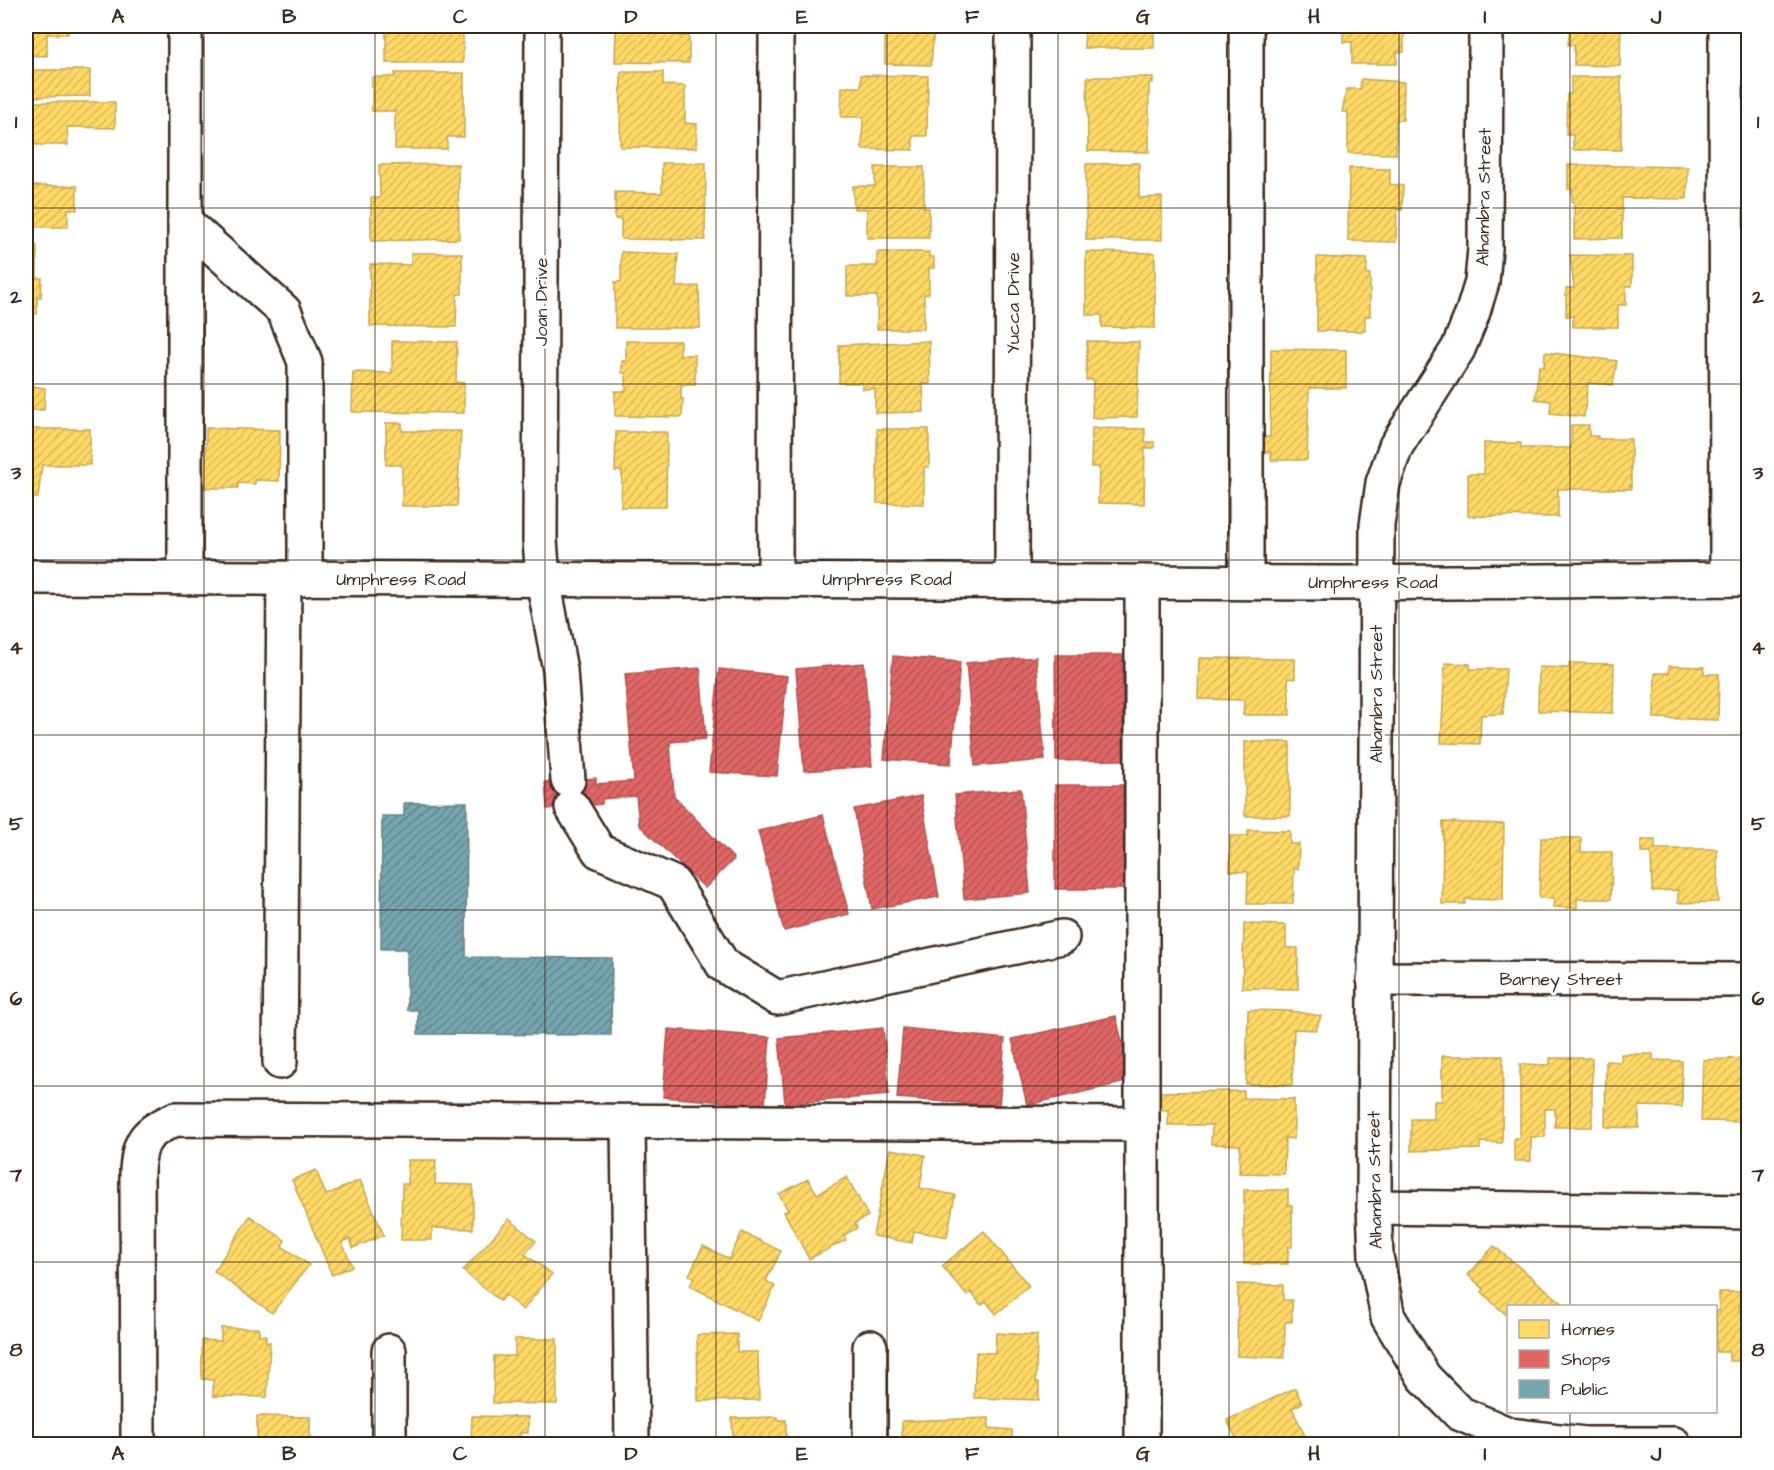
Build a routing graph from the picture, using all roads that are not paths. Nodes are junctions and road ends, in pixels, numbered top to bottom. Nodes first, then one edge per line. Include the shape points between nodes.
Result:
1 (185, 26) edge
2 (542, 26) edge
3 (776, 26) edge
4 (1013, 26) edge
5 (1246, 26) edge
6 (1486, 26) edge
7 (1726, 26) edge
8 (185, 222) junction
9 (26, 577) edge
10 (185, 578) junction
11 (295, 579) junction
12 (543, 579) junction
13 (775, 579) junction
14 (1738, 579) edge
15 (1012, 580) junction
16 (1142, 582) junction
17 (1246, 582) junction
18 (1377, 582) junction
19 (1062, 937) dead end
20 (1374, 979) junction
21 (1749, 980) edge
22 (280, 1062) dead end
23 (628, 1122) junction
24 (1142, 1124) junction
25 (1374, 1207) junction
26 (1749, 1212) edge
27 (870, 1347) dead end
28 (389, 1351) dead end
29 (138, 1444) edge
30 (389, 1444) edge
31 (632, 1444) edge
32 (870, 1444) edge
33 (1142, 1444) edge
34 (1674, 1444) edge

1 - 8 street
2 - 12 street, Joan Drive
3 - 13 street
4 - 15 street, Yucca Drive
5 - 17 street
6 - 18 street, Alhambra Street via 1482,282 1458,349 1396,446 1383,483 1377,525
7 - 14 street
8 - 10 street
8 - 11 street via 284,311 305,362
9 - 10 street, Umphress Road
10 - 11 street, Umphress Road
11 - 12 street, Umphress Road
11 - 22 street
12 - 13 street, Umphress Road
12 - 19 street, Joan Drive via 560,670 570,793 599,851 673,883 723,965 777,998
13 - 15 street, Umphress Road
14 - 18 street, Umphress Road
15 - 16 street, Umphress Road
16 - 17 street, Umphress Road
16 - 24 street
17 - 18 street, Umphress Road
18 - 20 street, Alhambra Street
20 - 21 street, Barney Street
20 - 25 street, Alhambra Street
23 - 24 street
23 - 29 street via 175,1119 153,1130 139,1146 137,1170
23 - 31 street
24 - 33 street
25 - 26 street
25 - 34 street, Alhambra Street via 1376,1256 1388,1317 1424,1377 1459,1413 1510,1435 1585,1444
27 - 32 street
28 - 30 street

